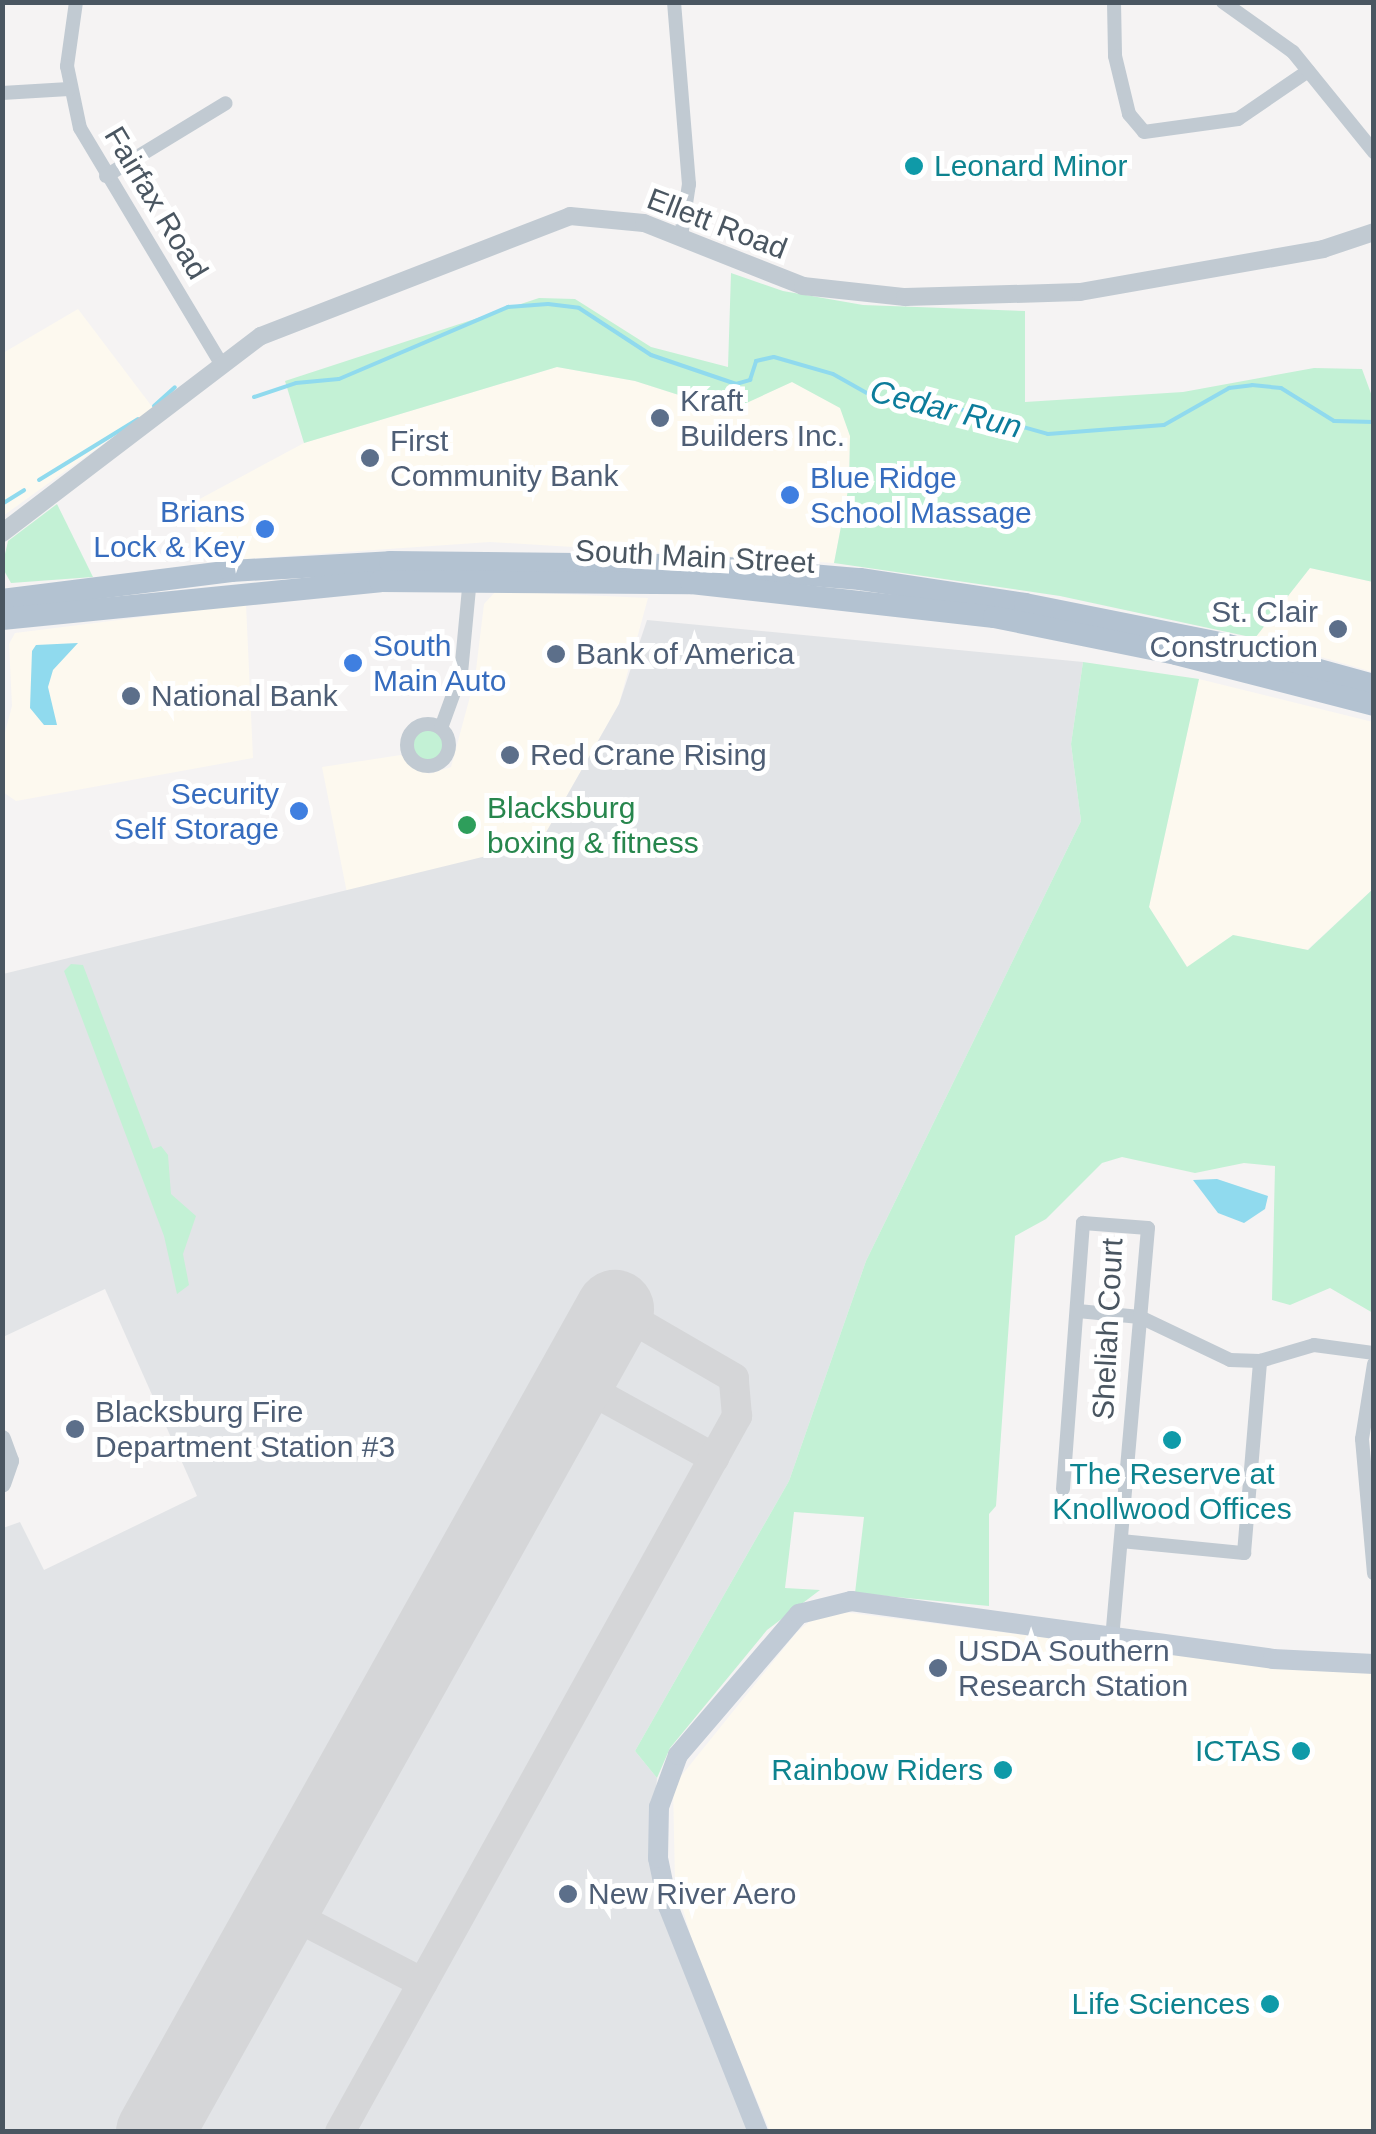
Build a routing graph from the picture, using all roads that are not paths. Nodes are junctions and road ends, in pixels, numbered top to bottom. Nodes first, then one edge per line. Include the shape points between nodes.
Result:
1 (76, 2) edge
2 (674, 2) edge
3 (1114, 2) edge
4 (1223, 2) edge
5 (1308, 72) junction
6 (69, 88) junction
7 (2, 93) edge
8 (226, 103) dead end
9 (1374, 152) edge
10 (106, 176) junction
11 (1374, 232) edge
12 (681, 236) junction
13 (221, 364) junction
14 (2, 534) edge
15 (470, 569) junction
16 (2, 600) edge
17 (2, 619) edge
18 (1109, 629) junction
19 (1374, 685) edge
20 (1374, 706) edge
21 (441, 728) dead end
22 (1078, 1311) junction
23 (1140, 1317) junction
24 (1374, 1354) edge
25 (1260, 1361) junction
26 (1374, 1364) edge
27 (2, 1439) edge
28 (5, 1481) edge
29 (1063, 1489) dead end
30 (1121, 1541) junction
31 (1374, 1573) edge
32 (1112, 1638) junction
33 (1374, 1664) edge
34 (758, 2132) edge

1 - 6 street, Fairfax Road via 66,53
2 - 12 street via 689,184
3 - 5 street via 1113,45 1129,114 1150,134 1238,119
4 - 5 street via 1273,34
5 - 9 street
6 - 7 street
6 - 10 street, Fairfax Road
8 - 10 street
10 - 13 street, Fairfax Road
11 - 12 street, Ellett Road via 1323,249 1080,292 985,297 820,289 758,272
12 - 13 street, Ellett Road via 612,216 547,222 307,313
13 - 14 street, Ellett Road
15 - 16 main road, South Main Street via 231,571
15 - 17 main road, South Main Street
15 - 18 main road, South Main Street via 797,572
15 - 21 street via 461,674
18 - 19 main road, South Main Street
18 - 20 main road, South Main Street
22 - 23 street
22 - 23 street, Sheliah Court via 1083,1223 1132,1226 1148,1228
22 - 29 street, Sheliah Court
23 - 25 street via 1212,1355
23 - 30 street, Sheliah Court
24 - 25 street via 1314,1344
25 - 30 street via 1244,1553
26 - 31 street via 1362,1439
27 - 28 street
30 - 32 street, Sheliah Court
32 - 33 main road
32 - 34 main road via 852,1602 819,1604 784,1627 678,1754 659,1801 661,1876 689,1968

